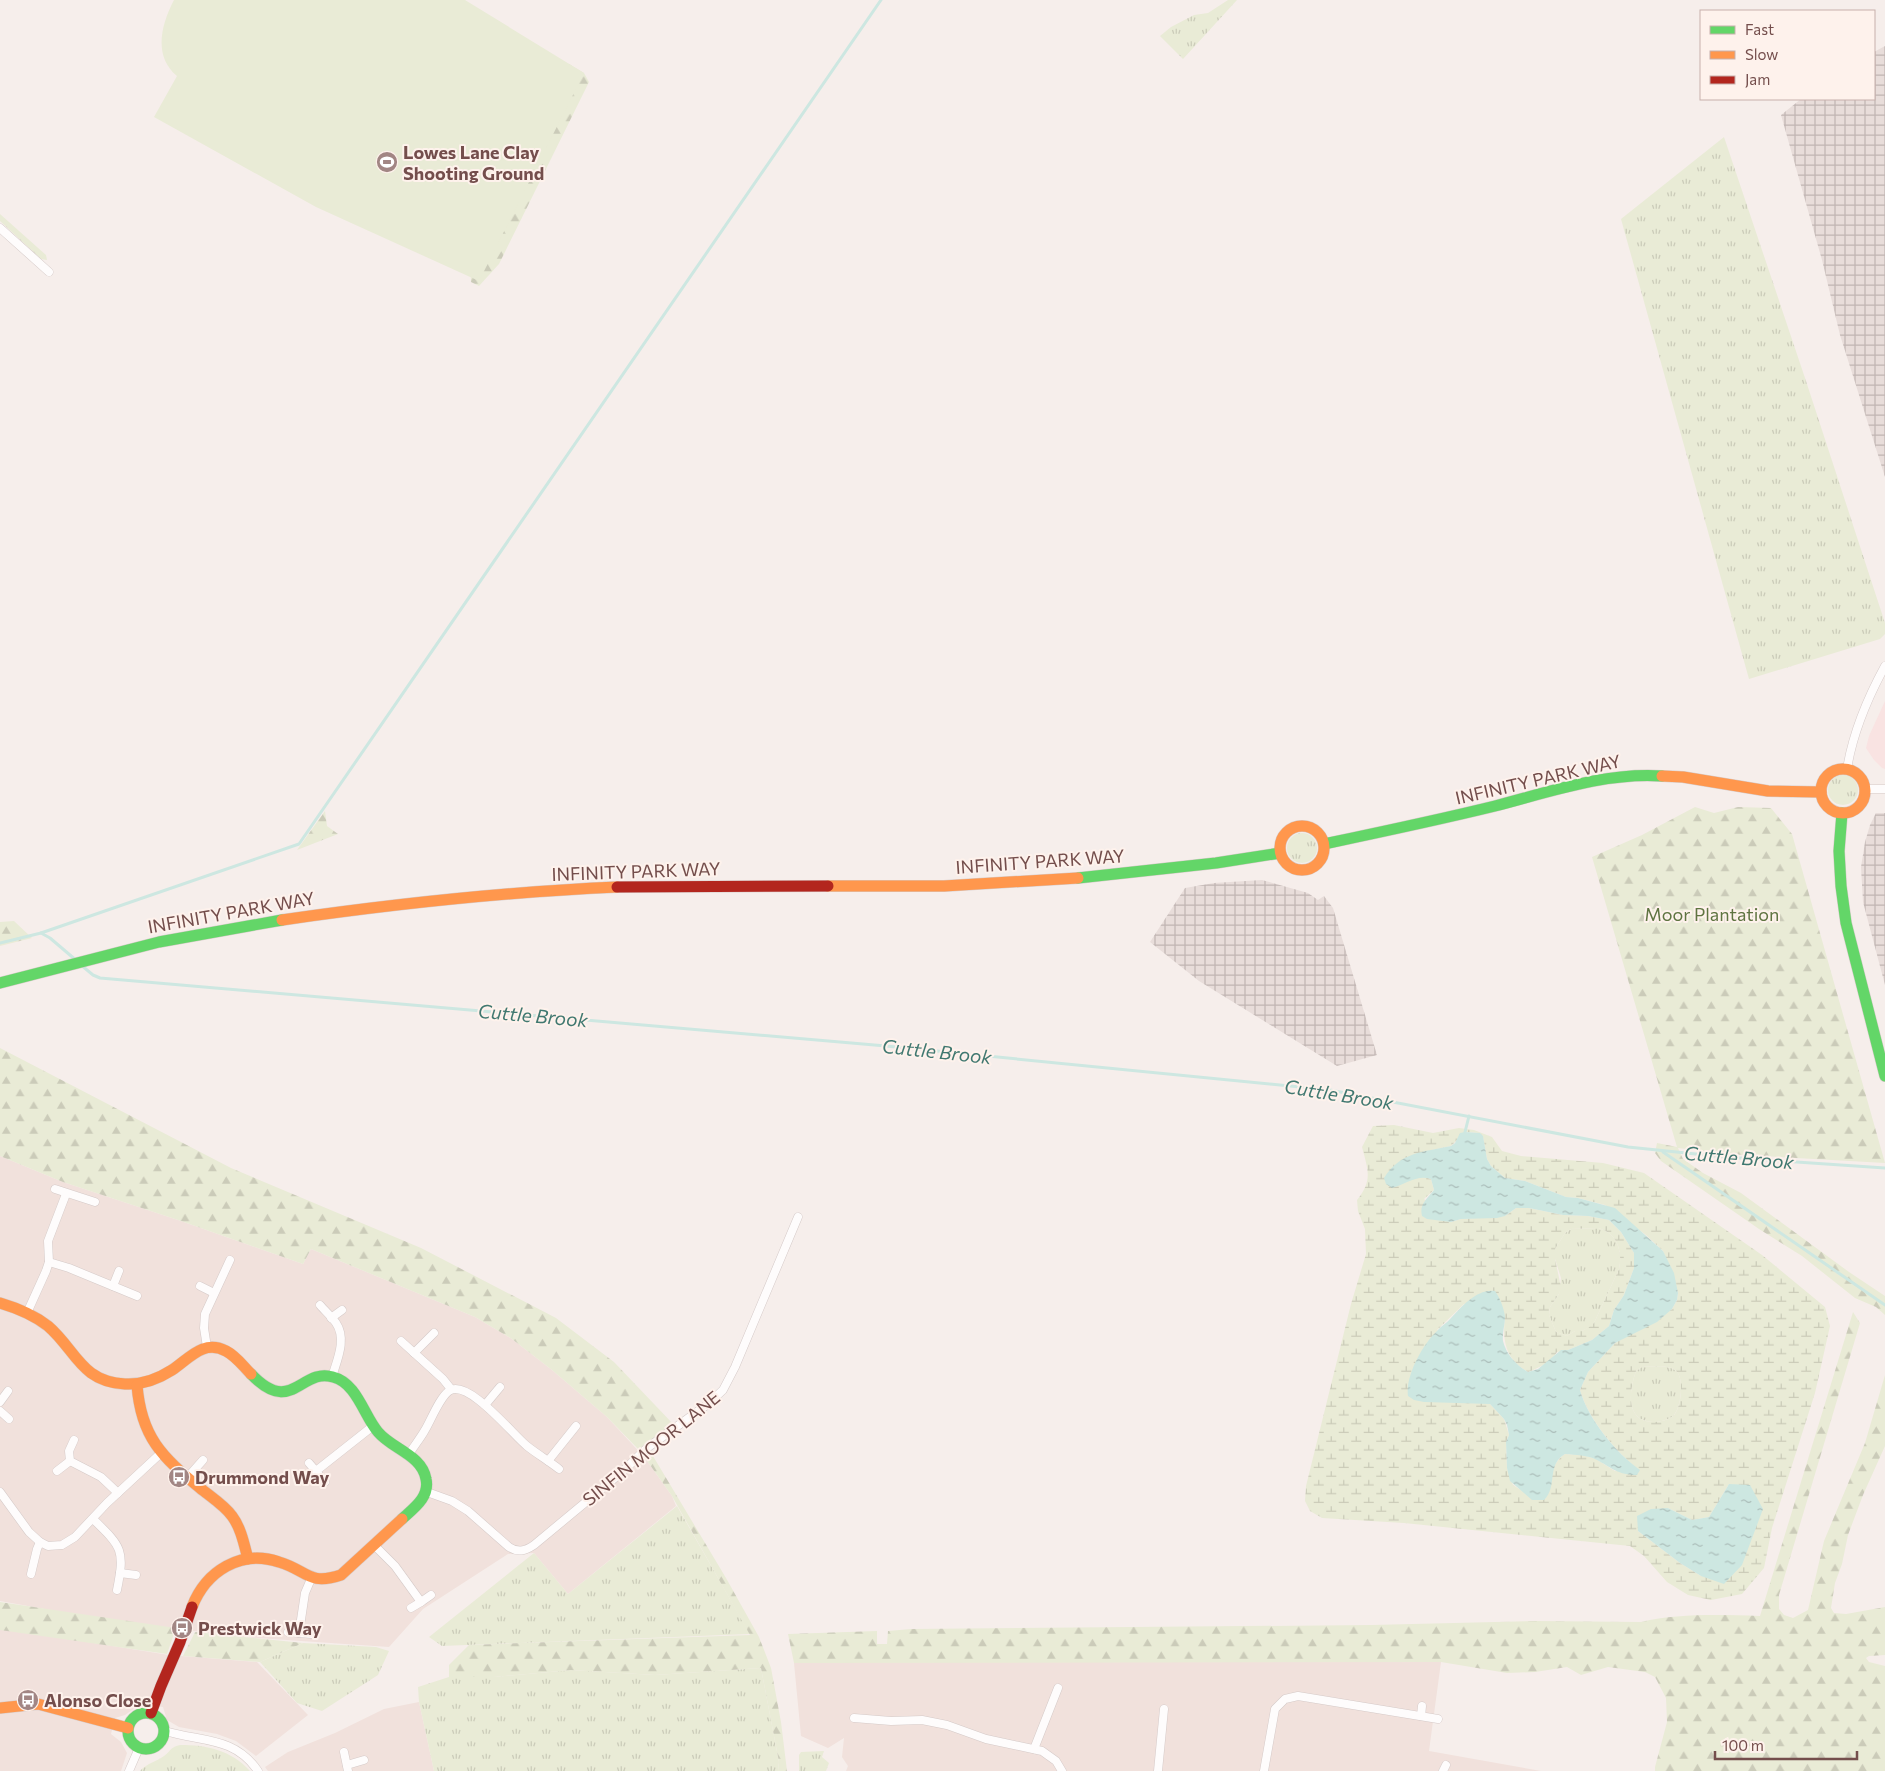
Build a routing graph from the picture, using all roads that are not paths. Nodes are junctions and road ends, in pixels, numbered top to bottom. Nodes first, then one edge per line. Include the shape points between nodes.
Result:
1 (0, 228) edge
2 (49, 272) dead end
3 (1885, 666) edge
4 (1846, 769) junction
5 (1865, 789) junction
6 (1885, 789) edge
7 (1821, 792) junction
8 (1842, 813) junction
9 (1324, 844) junction
10 (1280, 853) junction
11 (0, 983) edge
12 (1885, 1076) edge
13 (55, 1189) dead end
14 (66, 1194) junction
15 (94, 1202) dead end
16 (798, 1217) dead end
17 (230, 1260) dead end
18 (49, 1262) junction
19 (120, 1270) dead end
20 (114, 1286) junction
21 (200, 1286) dead end
22 (214, 1292) junction
23 (137, 1296) dead end
24 (0, 1303) edge
25 (320, 1306) dead end
26 (342, 1310) dead end
27 (27, 1313) junction
28 (332, 1318) junction
29 (434, 1333) dead end
30 (401, 1341) dead end
31 (207, 1347) junction
32 (414, 1353) junction
33 (332, 1376) junction
34 (137, 1385) junction
35 (500, 1387) dead end
36 (451, 1389) junction
37 (8, 1391) dead end
38 (0, 1402) edge
39 (485, 1405) junction
40 (0, 1411) edge
41 (9, 1419) dead end
42 (373, 1426) junction
43 (576, 1426) dead end
44 (74, 1440) dead end
45 (161, 1453) junction
46 (408, 1456) junction
47 (203, 1460) dead end
48 (70, 1461) junction
49 (548, 1461) junction
50 (309, 1463) dead end
51 (559, 1469) dead end
52 (57, 1471) dead end
53 (316, 1471) junction
54 (188, 1478) junction
55 (325, 1482) dead end
56 (0, 1492) edge
57 (427, 1492) junction
58 (118, 1493) junction
59 (93, 1519) junction
60 (40, 1542) junction
61 (375, 1546) junction
62 (248, 1559) junction
63 (120, 1572) junction
64 (31, 1574) dead end
65 (136, 1576) dead end
66 (311, 1579) junction
67 (117, 1590) dead end
68 (431, 1595) dead end
69 (420, 1602) junction
70 (411, 1608) dead end
71 (288, 1632) dead end
72 (299, 1632) junction
73 (312, 1634) dead end
74 (1058, 1688) dead end
75 (1422, 1706) dead end
76 (0, 1708) edge
77 (1164, 1709) dead end
78 (151, 1713) junction
79 (1421, 1716) junction
80 (854, 1718) dead end
81 (1438, 1719) dead end
82 (128, 1728) junction
83 (165, 1731) junction
84 (139, 1748) junction
85 (1034, 1749) junction
86 (344, 1752) dead end
87 (364, 1760) dead end
88 (347, 1768) edge
89 (129, 1771) edge
90 (258, 1771) edge
91 (1062, 1771) edge
92 (1158, 1771) edge
93 (1264, 1771) edge

1 - 2 street
3 - 4 street via 1858,722
4 - 5 street via 1860,776
4 - 7 street via 1831,772 1822,784
5 - 6 street
5 - 8 street via 1861,803 1850,812
7 - 8 street via 1828,806
7 - 9 street, INFINITY PARK WAY via 1768,791 1660,774 1631,775 1606,778 1448,818
8 - 12 street via 1839,851 1846,923
9 - 10 street via 1321,859 1309,869 1294,869
9 - 10 street via 1316,830 1301,825 1286,832
10 - 11 street, INFINITY PARK WAY via 1132,872 942,886 648,886 444,898 248,925 132,948
13 - 14 street
14 - 15 street
14 - 18 street via 48,1241
16 - 57 street, SINFIN MOOR LANE via 723,1390 647,1448 534,1545 516,1551 468,1511
17 - 22 street
18 - 20 street
18 - 27 street
19 - 20 street
20 - 23 street
21 - 22 street
22 - 31 street via 205,1314
24 - 27 street
25 - 28 street
26 - 28 street
27 - 34 street via 53,1331 78,1364 90,1374 114,1383
28 - 33 street via 341,1337
29 - 32 street
30 - 32 street
31 - 33 street via 230,1354 263,1385 277,1392 292,1390 315,1377
31 - 34 street via 163,1376
32 - 36 street
33 - 42 street via 345,1383
34 - 45 street via 141,1419
35 - 39 street
36 - 39 street via 464,1390
36 - 46 street
37 - 38 street
39 - 49 street via 513,1434
40 - 41 street
42 - 46 street via 387,1442
42 - 53 street
43 - 49 street
44 - 48 street via 69,1452
45 - 54 street
45 - 58 street
46 - 57 street via 423,1470
47 - 54 street
48 - 52 street
48 - 58 street via 101,1477
49 - 51 street
50 - 53 street
53 - 55 street
54 - 62 street via 231,1514 243,1536
56 - 60 street
57 - 61 street
58 - 59 street
59 - 60 street via 68,1542 48,1546
59 - 63 street via 119,1548
60 - 64 street
61 - 66 street via 341,1575 325,1581
61 - 69 street via 395,1566
62 - 66 street via 262,1558 283,1563
62 - 78 street via 224,1566 202,1587
63 - 65 street
63 - 67 street
66 - 72 street via 305,1593
68 - 69 street
69 - 70 street
71 - 72 street
72 - 73 street
74 - 85 street
75 - 79 street
76 - 82 street via 38,1704
77 - 92 street
78 - 82 street via 134,1717
78 - 83 street via 161,1720
79 - 81 street
79 - 93 street via 1298,1696 1285,1699 1275,1709
80 - 85 street via 932,1722 986,1739
82 - 84 street via 130,1740
83 - 84 street via 157,1746
83 - 90 street via 226,1744 246,1757
84 - 89 street
85 - 91 street via 1051,1756
86 - 88 street
87 - 88 street

